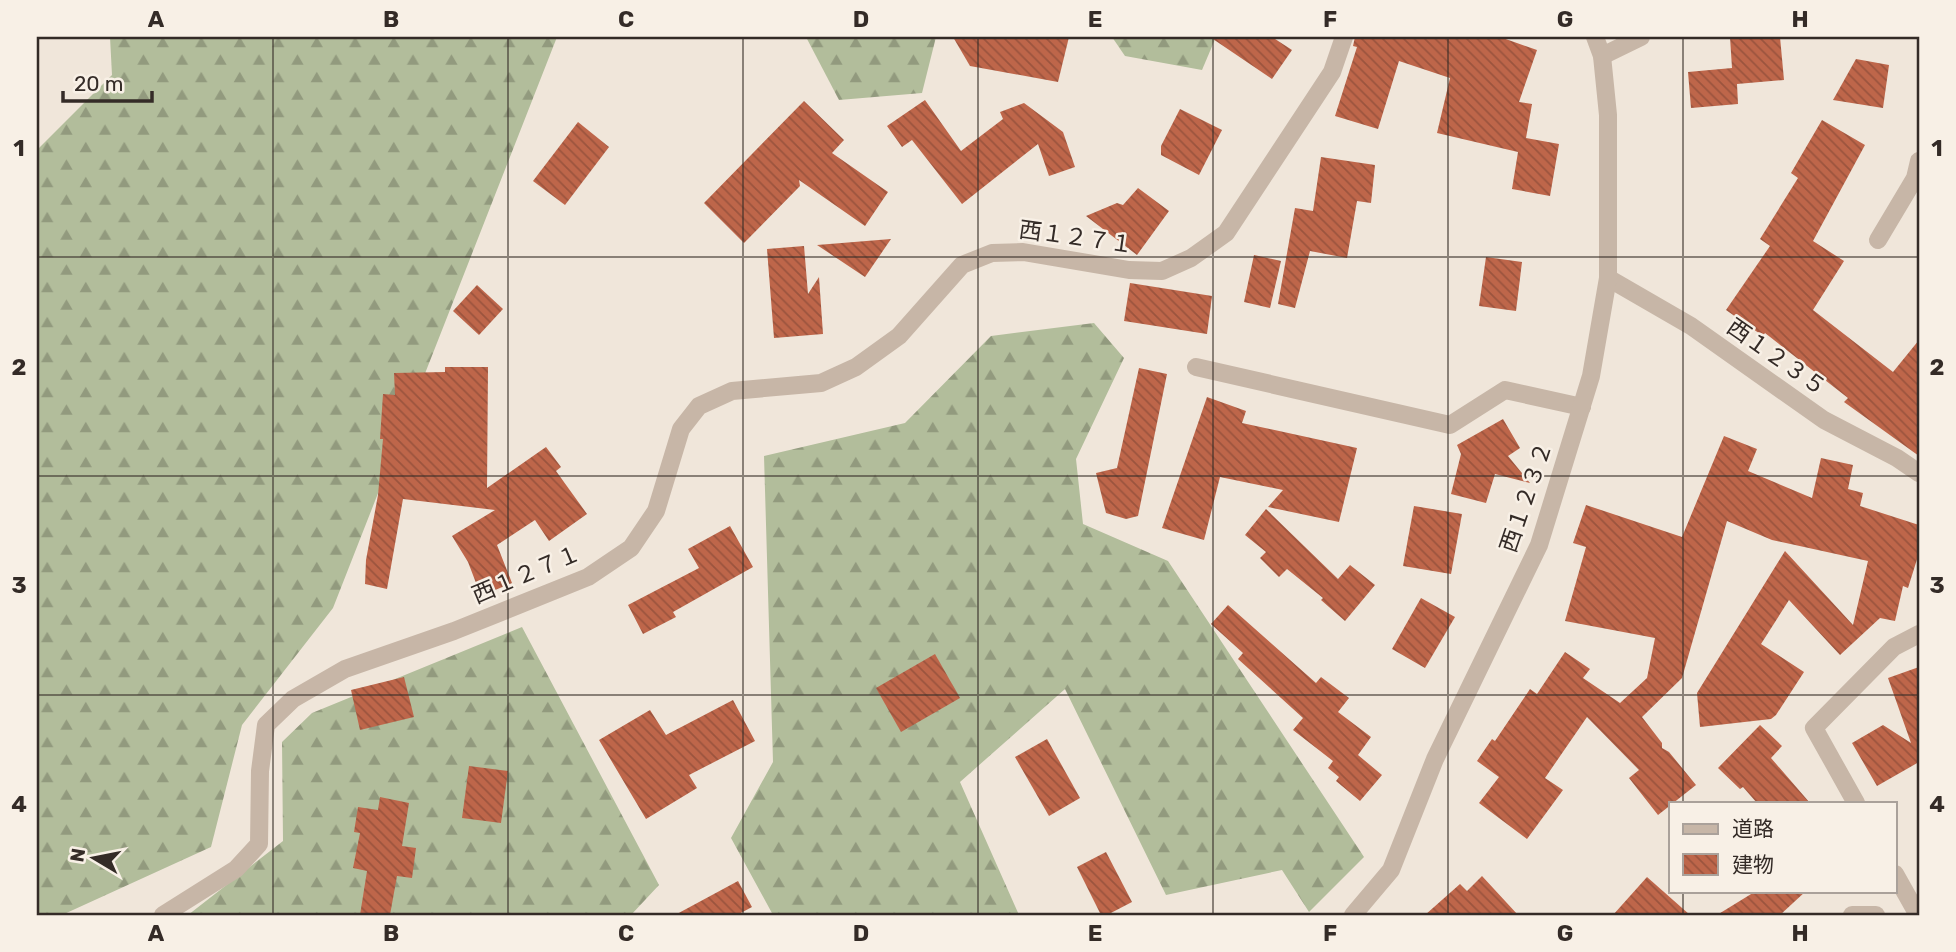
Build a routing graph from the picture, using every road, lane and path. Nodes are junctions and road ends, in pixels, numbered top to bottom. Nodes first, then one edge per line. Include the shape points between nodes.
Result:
1 (1344, 37) edge
2 (1595, 37) edge
3 (1641, 37) edge
4 (1602, 56) junction
5 (1919, 161) edge
6 (1878, 240) dead end
7 (1608, 278) junction
8 (1196, 367) dead end
9 (1581, 407) junction
10 (1919, 473) edge
11 (1919, 634) edge
12 (1855, 802) edge
13 (1896, 876) edge
14 (163, 915) edge
15 (1353, 915) edge
16 (1853, 915) edge
17 (1876, 915) edge
18 (1918, 915) edge

1 - 14 street, 西１２７１ via 1332,72 1226,233 1191,258 1162,271 1129,271 1023,252 992,253 962,265 899,336 856,367 821,383 732,391 699,406 681,429 656,511 631,548 588,577 345,669 293,699 266,725 259,844 236,869
2 - 4 street, 西１２３２
3 - 4 street
4 - 7 street, 西１２３２ via 1608,115
5 - 6 street via 1915,178
7 - 9 street, 西１２３２
7 - 10 street, 西１２３５ via 1691,326 1824,420
8 - 9 street via 1450,425 1505,390
9 - 15 street, 西１２３２ via 1539,545 1435,759 1391,870
11 - 12 street via 1894,647 1814,727
13 - 18 street
16 - 17 street

